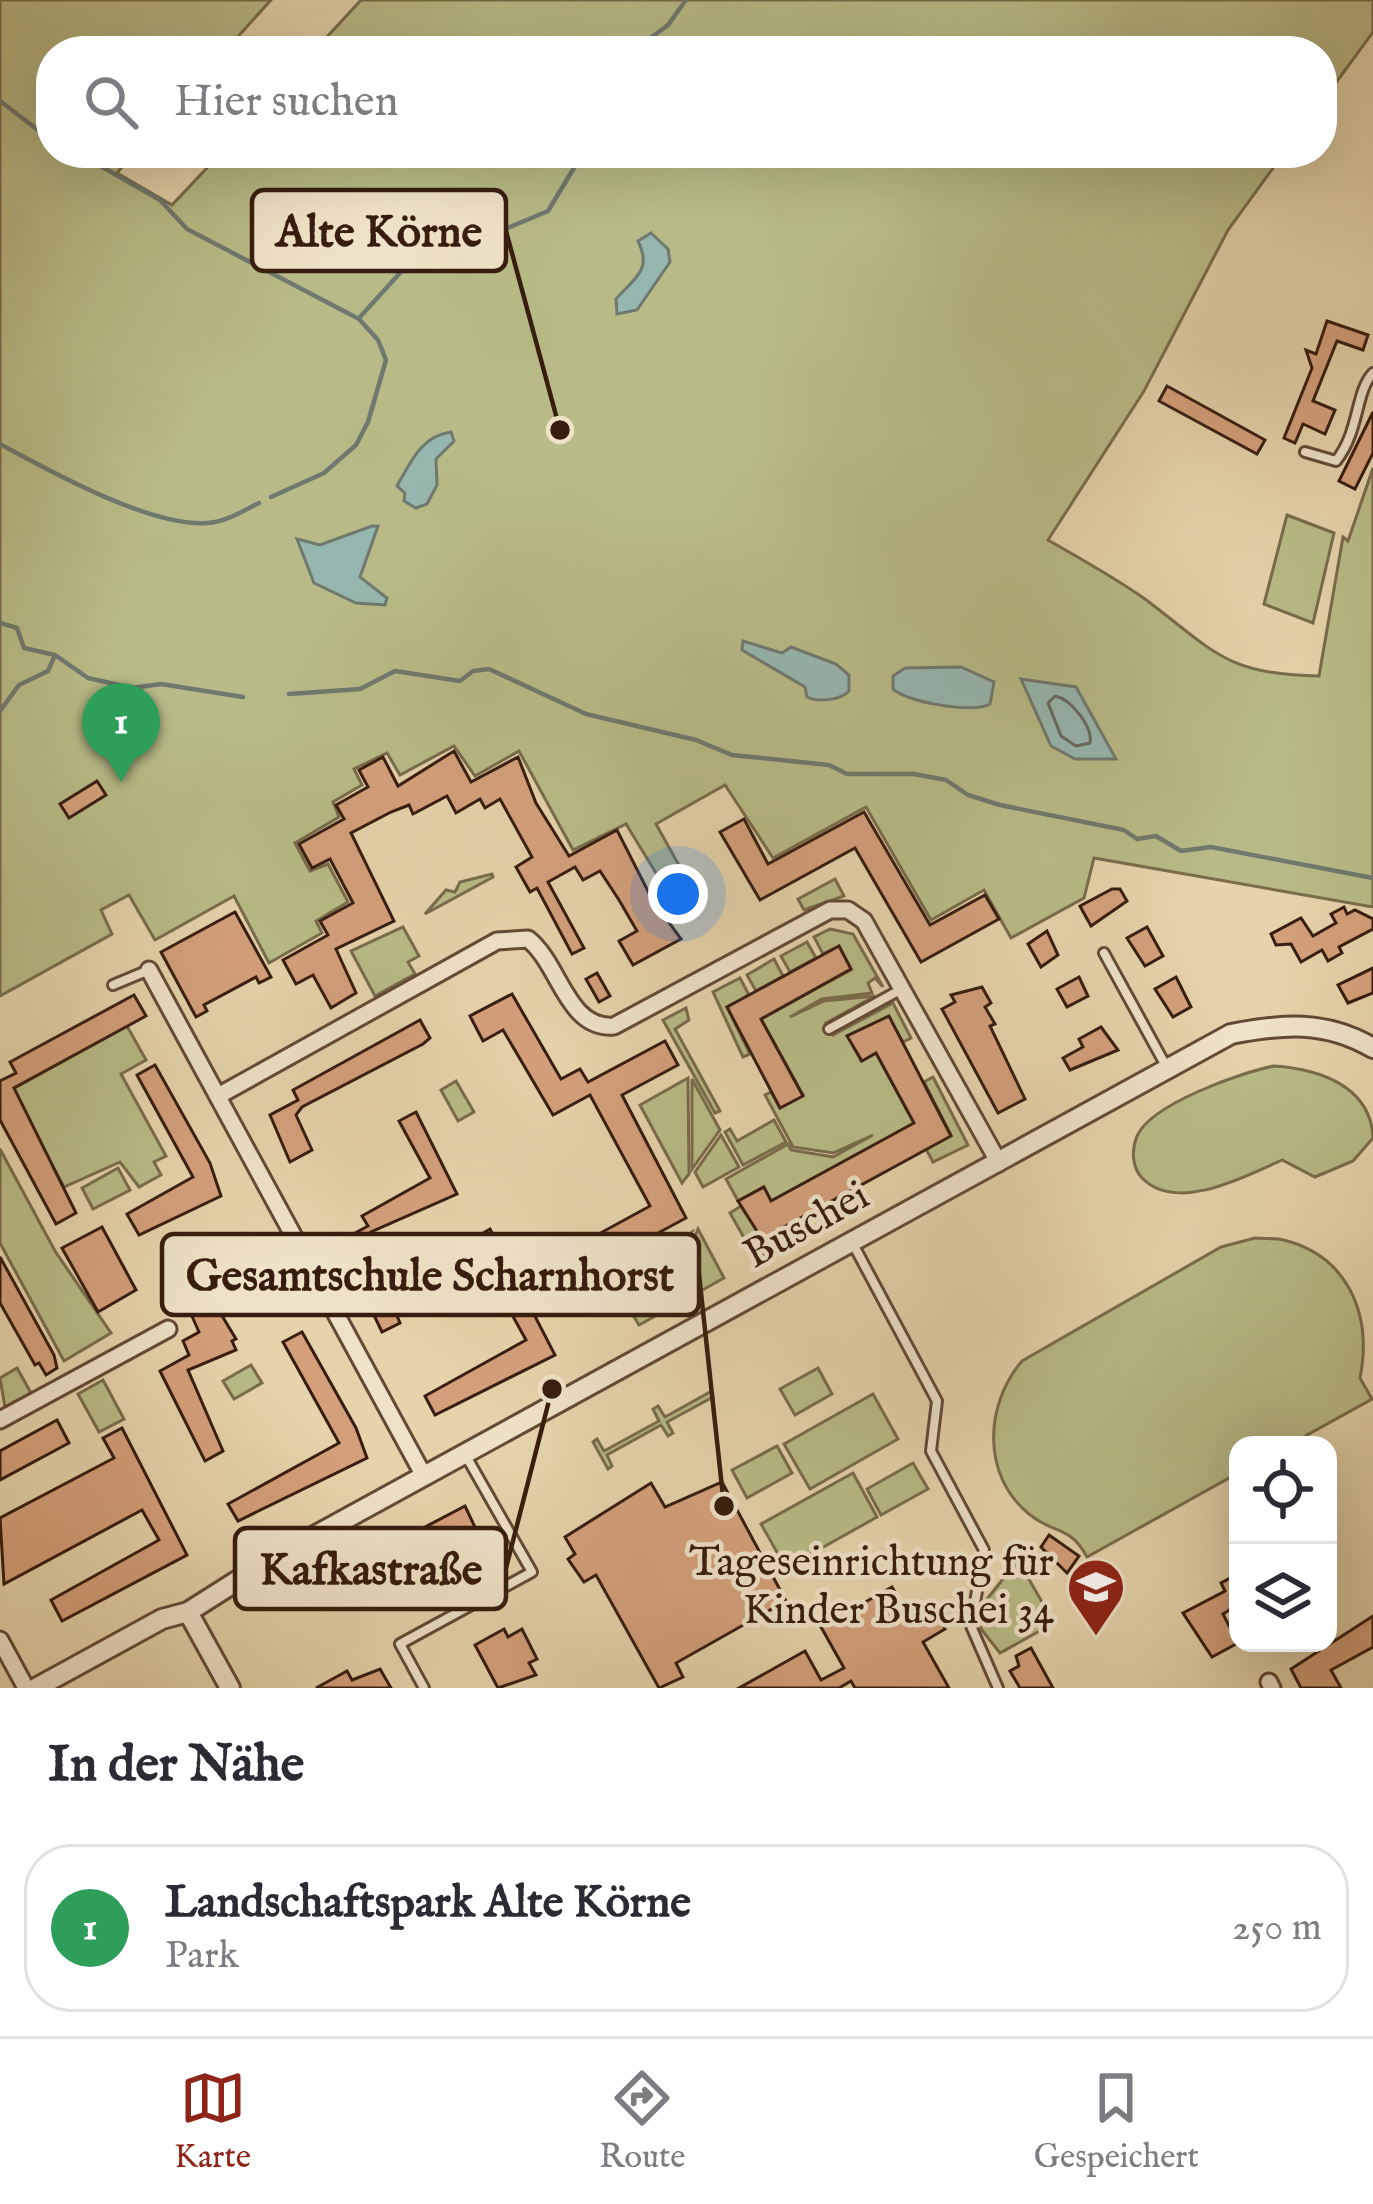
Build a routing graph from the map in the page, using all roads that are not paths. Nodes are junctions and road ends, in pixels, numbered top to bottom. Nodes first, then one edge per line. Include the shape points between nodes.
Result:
1 (1373, 373) edge
2 (1305, 452) dead end
3 (1104, 952) dead end
4 (149, 970) joint
5 (113, 985) dead end
6 (902, 989) junction
7 (829, 1029) dead end
8 (1373, 1048) edge
9 (1167, 1067) junction
10 (218, 1096) junction
11 (999, 1163) junction
12 (852, 1243) junction
13 (168, 1329) dead end
14 (0, 1420) edge
15 (465, 1456) junction
16 (424, 1476) junction
17 (188, 1612) junction
18 (0, 1640) edge
19 (26, 1688) edge
20 (36, 1688) edge
21 (230, 1688) edge
22 (424, 1688) edge
23 (998, 1688) edge

1 - 2 lane via 1355,432 1336,460
3 - 9 lane
4 - 5 lane
4 - 10 street
6 - 7 lane
6 - 10 street via 864,921 830,910 628,1020 601,1027 579,1015 542,950 514,937
6 - 11 street
8 - 9 street, Buschei via 1337,1030 1282,1024 1231,1034
9 - 11 street, Buschei
10 - 16 street
11 - 12 street, Buschei
12 - 15 street, Buschei
12 - 23 lane via 937,1401 932,1451 983,1550 970,1626
13 - 14 street
15 - 16 street, Buschei
15 - 22 lane via 532,1572 400,1644
16 - 17 street, Buschei
17 - 20 street, Buschei
17 - 21 street
18 - 19 street

